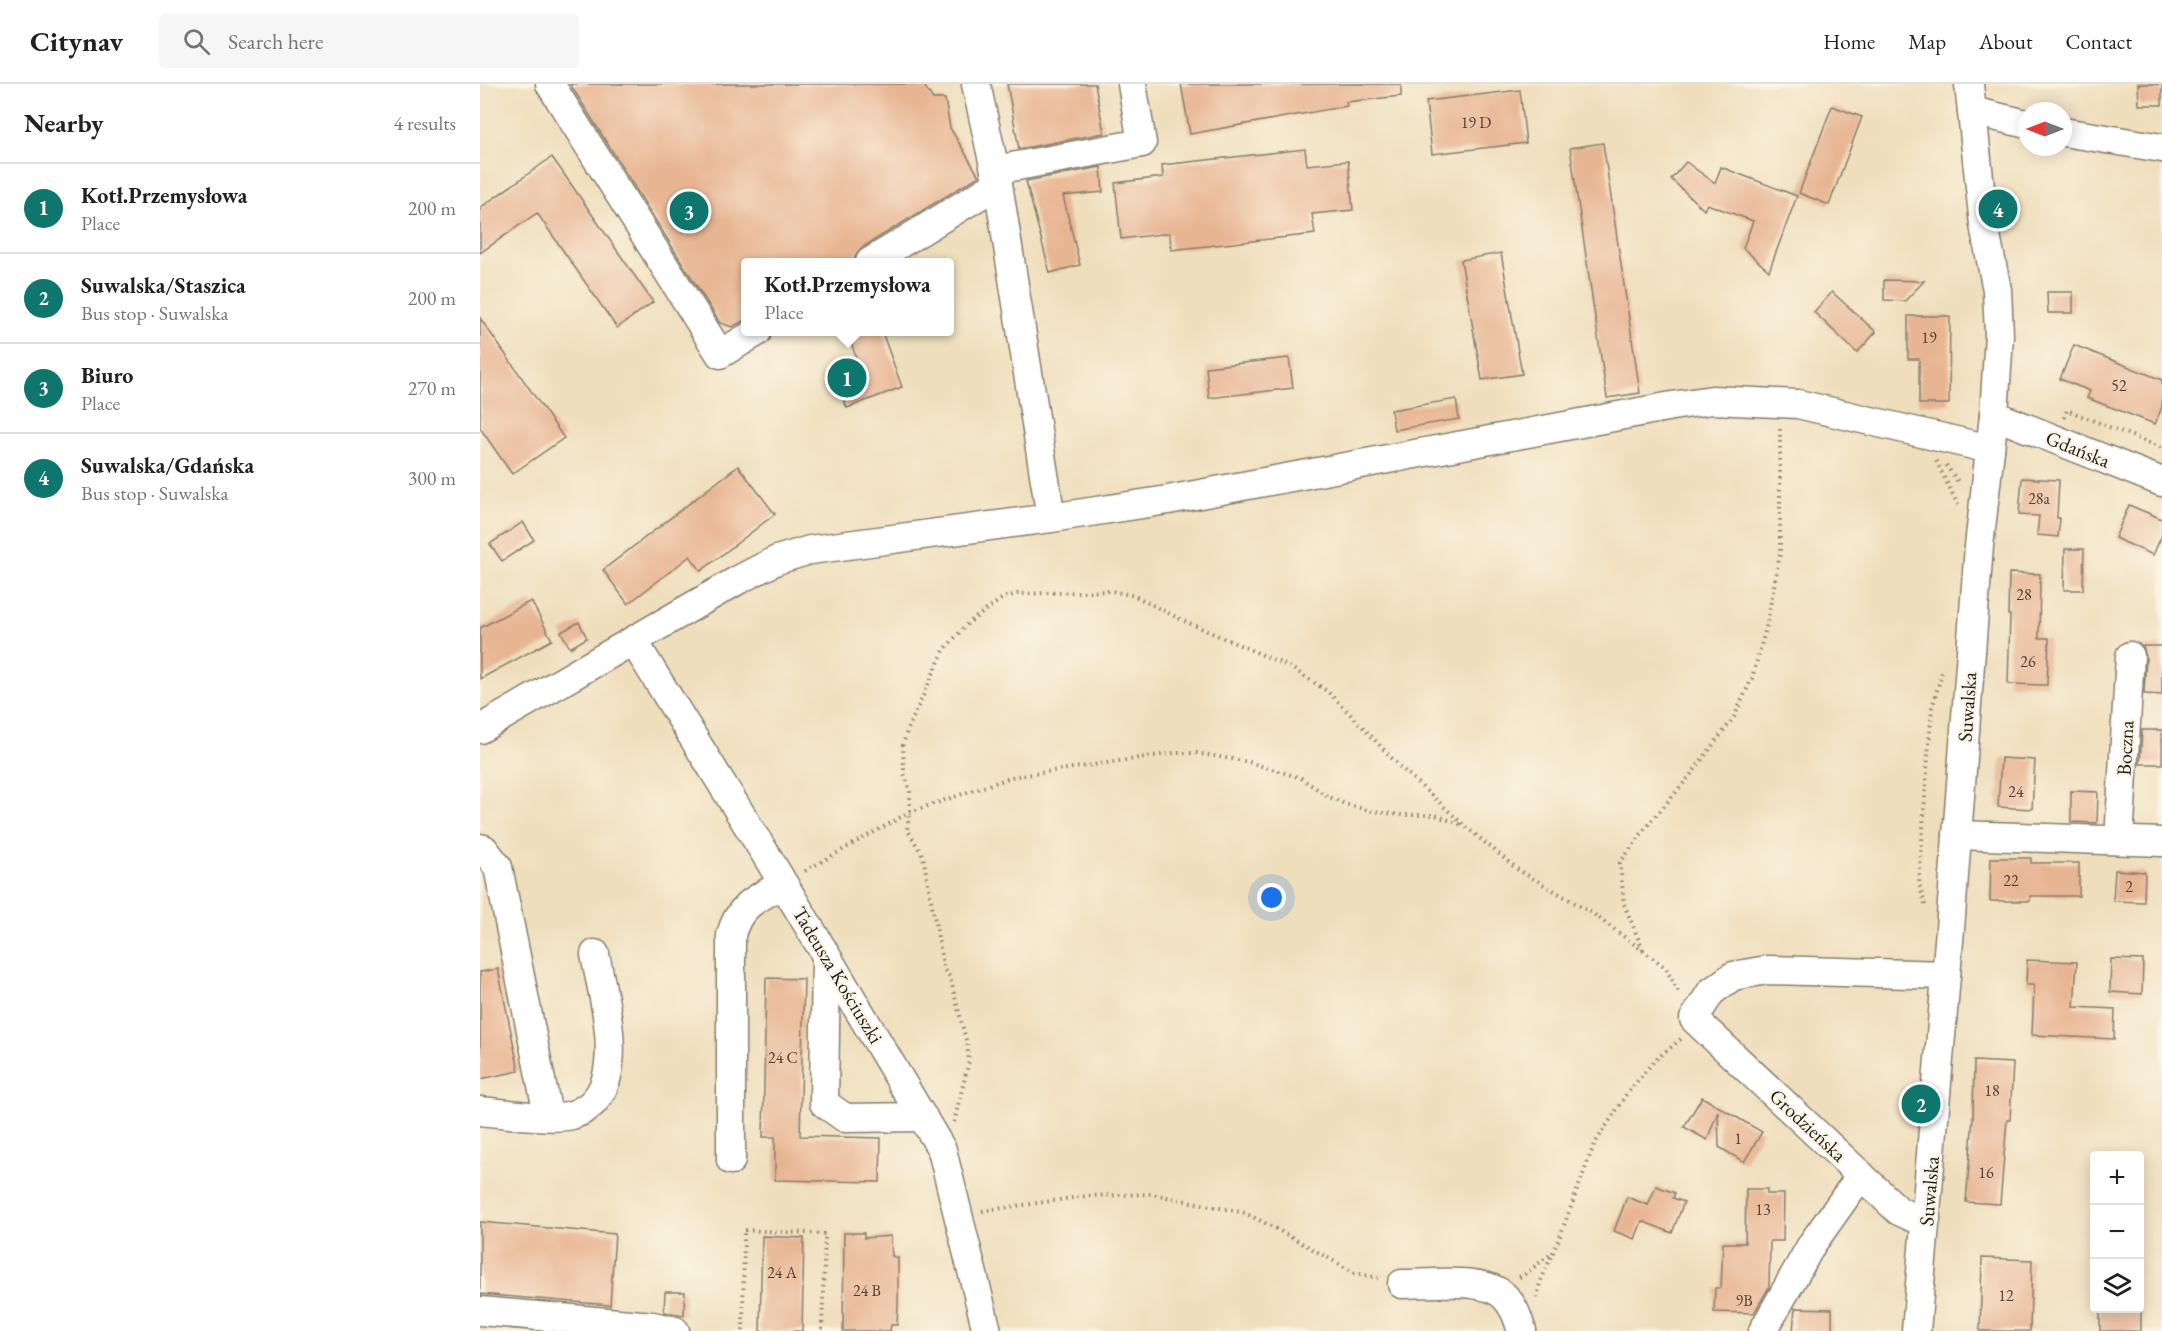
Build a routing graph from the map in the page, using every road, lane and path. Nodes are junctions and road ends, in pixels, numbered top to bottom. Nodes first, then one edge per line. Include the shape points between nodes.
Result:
1 (550, 84) edge
2 (976, 84) edge
3 (1132, 84) edge
4 (1971, 98) edge
5 (2018, 120) edge
6 (2072, 133) edge
7 (2162, 148) edge
8 (996, 177) junction
9 (876, 258) edge
10 (750, 336) edge
11 (1779, 403) junction
12 (1994, 415) junction
13 (1990, 449) junction
14 (2162, 482) edge
15 (1960, 486) dead end
16 (1959, 498) dead end
17 (1051, 518) junction
18 (634, 642) junction
19 (2130, 656) dead end
20 (480, 729) edge
21 (910, 812) junction
22 (1465, 826) junction
23 (1957, 835) junction
24 (2119, 840) junction
25 (2162, 842) edge
26 (480, 848) edge
27 (783, 884) junction
28 (1643, 951) junction
29 (595, 954) dead end
30 (826, 956) junction
31 (1946, 975) junction
32 (1695, 1019) junction
33 (480, 1111) edge
34 (548, 1115) junction
35 (922, 1117) junction
36 (954, 1124) dead end
37 (731, 1160) dead end
38 (1862, 1175) junction
39 (959, 1215) junction
40 (1926, 1219) junction
41 (1402, 1284) joint
42 (1536, 1302) dead end
43 (480, 1311) edge
44 (675, 1331) edge
45 (743, 1331) edge
46 (822, 1331) edge
47 (987, 1331) edge
48 (1522, 1331) edge
49 (1763, 1331) edge
50 (1916, 1331) edge

1 - 10 street via 720,354
2 - 8 street
3 - 8 street via 1143,143
4 - 5 street
4 - 12 street, Suwalska via 1984,225 1997,290 1999,335
6 - 7 street
8 - 9 street
8 - 17 street
11 - 13 street
11 - 17 street via 1712,400 1672,406 1216,492
11 - 28 path via 1780,554 1752,678 1734,717 1620,863 1624,904
12 - 13 street, Suwalska
12 - 14 street, Gdańska
13 - 23 street, Suwalska
15 - 16 path via 1948,467 1931,454 1958,506
17 - 18 street via 810,550 777,560 738,580
18 - 20 street
18 - 27 street, Tadeusza Kościuszki
19 - 24 street, Boczna
21 - 22 path via 1012,777 1196,753 1281,770 1345,804 1376,812 1435,815
21 - 22 path via 910,791 904,773 907,730 944,650 968,623 1003,598 1017,594 1112,591 1135,596 1290,667 1327,691 1399,766
21 - 27 path
21 - 36 path via 908,830 922,856 944,970 950,977 967,1044 969,1061
22 - 28 path via 1517,869 1592,913
23 - 24 street
23 - 31 street, Suwalska
24 - 25 street
26 - 34 street via 498,867
27 - 30 street, Tadeusza Kościuszki
27 - 37 street via 741,911 732,935
28 - 32 path via 1665,967
29 - 34 street via 609,1031 609,1072 598,1100 571,1115
30 - 35 street, Tadeusza Kościuszki
30 - 35 street via 824,1103 845,1118
31 - 32 street via 1767,970 1733,976 1711,992
31 - 40 street, Suwalska
32 - 38 street, Grodzieńska
32 - 42 path via 1681,1040 1654,1061 1626,1095 1594,1145
33 - 34 street
35 - 39 street, Tadeusza Kościuszki via 942,1150
38 - 40 street, Grodzieńska via 1899,1211
38 - 49 street via 1812,1244
39 - 41 path via 1086,1196 1152,1194 1245,1213 1355,1274
39 - 47 street, Tadeusza Kościuszki
40 - 50 street, Suwalska
41 - 48 street via 1480,1284 1493,1289 1505,1296
43 - 44 street
45 - 46 path via 744,1230 825,1234

